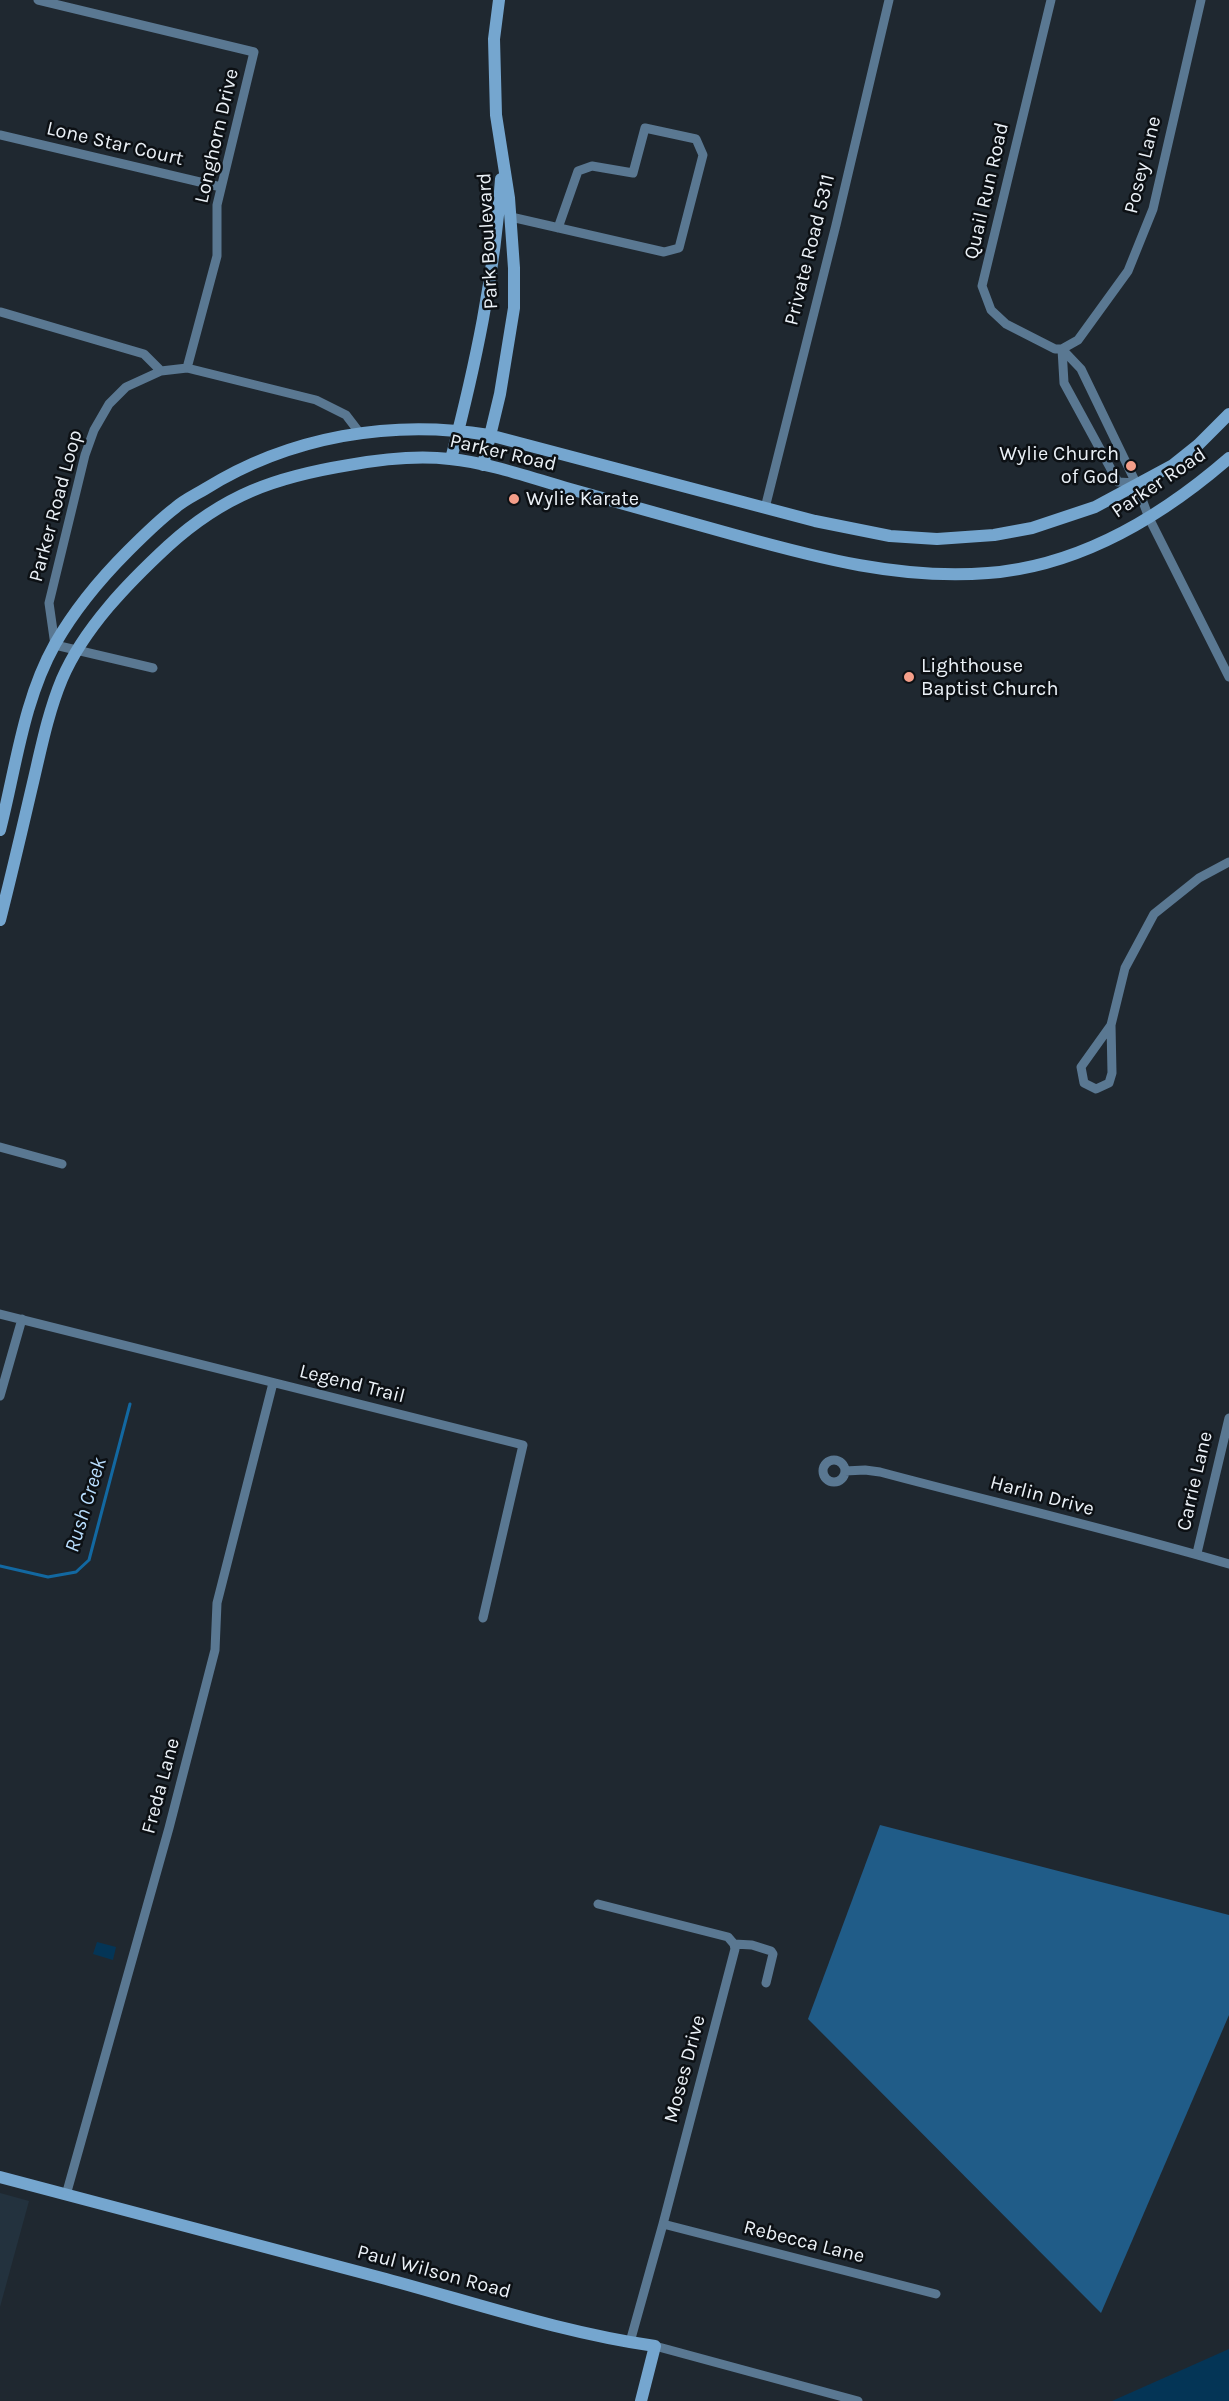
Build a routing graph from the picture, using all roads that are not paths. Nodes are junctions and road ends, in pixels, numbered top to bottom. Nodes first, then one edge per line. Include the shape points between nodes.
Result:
1 (38, 0) edge
2 (499, 0) edge
3 (889, 0) edge
4 (1051, 0) edge
5 (1201, 0) edge
6 (0, 135) edge
7 (503, 157) junction
8 (221, 187) junction
9 (511, 217) junction
10 (558, 228) junction
11 (1, 312) edge
12 (1062, 348) junction
13 (187, 368) junction
14 (162, 370) junction
15 (1229, 414) edge
16 (459, 430) junction
17 (359, 432) junction
18 (489, 435) junction
19 (1229, 458) edge
20 (451, 459) junction
21 (483, 465) junction
22 (1136, 483) junction
23 (765, 508) junction
24 (1149, 518) junction
25 (55, 645) junction
26 (79, 650) junction
27 (153, 668) dead end
28 (1229, 677) edge
29 (0, 830) edge
30 (1229, 862) edge
31 (0, 920) edge
32 (1111, 1025) junction
33 (0, 1147) edge
34 (62, 1164) dead end
35 (0, 1314) edge
36 (22, 1319) junction
37 (273, 1383) junction
38 (0, 1396) edge
39 (1229, 1418) edge
40 (845, 1471) dead end
41 (1197, 1553) junction
42 (1229, 1564) edge
43 (483, 1618) dead end
44 (598, 1904) dead end
45 (734, 1944) junction
46 (766, 1983) dead end
47 (0, 2177) edge
48 (66, 2195) junction
49 (663, 2224) junction
50 (936, 2294) dead end
51 (630, 2342) junction
52 (655, 2346) junction
53 (641, 2401) edge
54 (858, 2401) edge

1 - 8 street, Longhorn Drive via 254,52
2 - 7 main road, Park Boulevard via 494,39 496,115
3 - 23 street, Private Road 5311
4 - 12 street, Quail Run Road via 982,286 991,310 1006,324 1054,349
5 - 12 street, Posey Lane via 1154,209 1128,271 1078,340
6 - 8 street, Lone Star Court
7 - 9 main road, Park Boulevard
7 - 16 main road, Park Boulevard via 490,283
8 - 13 street, Longhorn Drive via 217,256
9 - 10 street
9 - 18 main road, Park Boulevard via 514,309
10 - 10 street via 663,252 679,248 703,155 696,139 645,128 633,173 592,166 578,171
11 - 14 street via 144,354
12 - 22 street via 1081,369
12 - 22 street via 1064,382 1118,482
13 - 14 street, Parker Road Loop
13 - 17 street, Parker Road Loop via 316,400 346,416
14 - 25 street, Parker Road Loop via 118,393 94,430 49,603
15 - 22 main road, Parker Road via 1173,465
16 - 17 main road, Parker Road
16 - 18 main road, Parker Road
16 - 20 main road, Park Boulevard
17 - 25 main road, Parker Road via 244,466 175,507 93,588
18 - 21 main road, Park Boulevard
18 - 23 main road, Parker Road
19 - 24 main road, Parker Road
20 - 21 main road, Parker Road
20 - 26 main road, Parker Road via 384,459 296,474 257,487 190,526 117,595
21 - 24 main road, Parker Road via 812,556 897,572 987,573 1039,565 1076,554
22 - 23 main road, Parker Road via 1095,507 1063,519 994,535 937,539 890,536
22 - 24 street
24 - 28 street
25 - 26 street
25 - 29 main road, Parker Road via 31,700
26 - 27 street
26 - 31 main road, Parker Road via 63,676 50,712
30 - 32 street via 1199,878 1154,914 1125,968
32 - 32 street via 1081,1067 1084,1083 1096,1089 1109,1083 1112,1073
33 - 34 street
35 - 36 street, Legend Trail
36 - 37 street, Legend Trail
36 - 38 street
37 - 43 street, Legend Trail via 523,1445
37 - 48 street, Freda Lane via 218,1603 215,1650
39 - 41 street, Carrie Lane
40 - 41 street, Harlin Drive via 880,1472
41 - 42 street, Harlin Drive
44 - 45 street via 728,1937
45 - 46 street via 771,1951
45 - 49 street, Moses Drive
47 - 48 main road, Paul Wilson Road
48 - 51 main road, Paul Wilson Road
49 - 50 street, Rebecca Lane
49 - 51 street, Moses Drive
51 - 52 main road, Paul Wilson Road
52 - 53 main road
52 - 54 street, Paul Wilson Road

